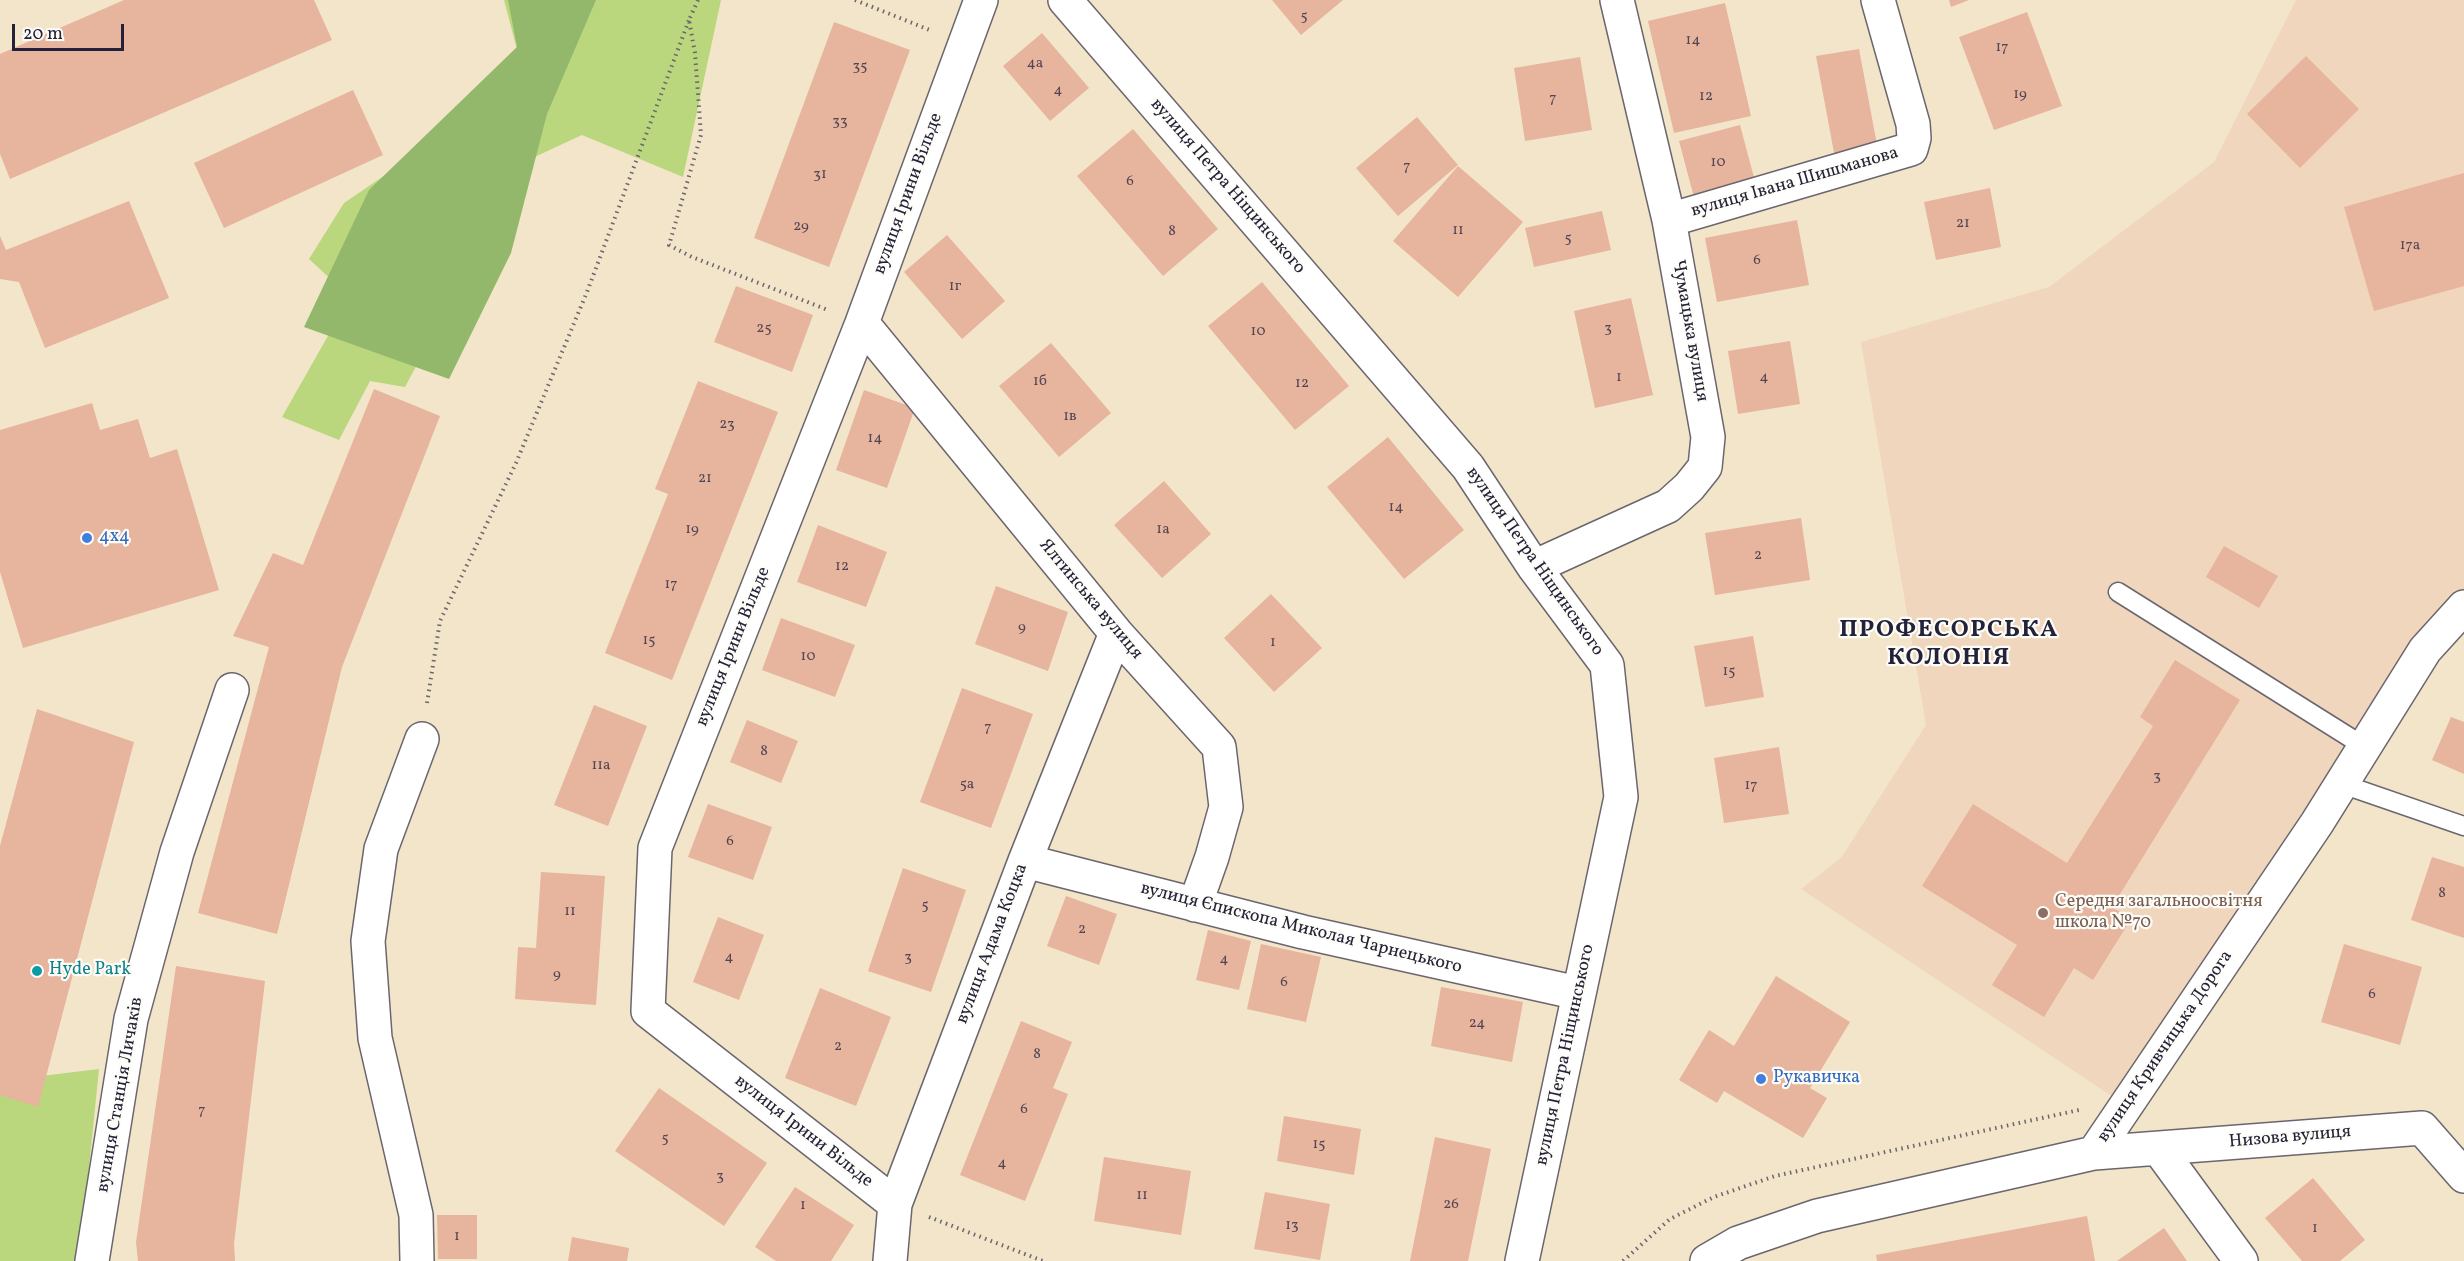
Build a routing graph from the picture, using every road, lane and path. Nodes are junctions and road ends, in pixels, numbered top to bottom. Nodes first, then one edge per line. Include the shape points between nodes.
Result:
1 (698, 0) edge
2 (855, 0) edge
3 (981, 0) edge
4 (1065, 0) edge
5 (1617, 0) edge
6 (1878, 0) edge
7 (689, 20) junction
8 (964, 45) junction
9 (1669, 220) junction
10 (862, 323) junction
11 (1534, 567) junction
12 (2118, 592) dead end
13 (2464, 608) edge
14 (1116, 633) junction
15 (232, 690) dead end
16 (422, 739) joint
17 (2365, 747) junction
18 (2342, 784) junction
19 (2464, 826) edge
20 (1024, 861) junction
21 (1194, 905) junction
22 (1578, 993) junction
23 (2083, 1108) dead end
24 (2158, 1149) junction
25 (2094, 1154) junction
26 (2464, 1176) edge
27 (896, 1204) junction
28 (92, 1261) edge
29 (417, 1261) edge
30 (890, 1261) edge
31 (1043, 1261) edge
32 (1522, 1261) edge
33 (1623, 1261) edge
34 (1707, 1261) edge
35 (2241, 1261) edge

1 - 7 path
2 - 8 path
3 - 8 street, вулиця Ірини Вільде
4 - 11 street, вулиця Петра Ніщинського via 1468,466
5 - 9 street, Чумацька вулиця
6 - 9 street, вулиця Івана Шишманова via 1913,124 1911,149
7 - 10 path via 701,135 669,245
7 - 16 path via 587,292 534,420 440,621
8 - 10 street, вулиця Ірини Вільде
9 - 11 street, Чумацька вулиця via 1708,437 1705,466 1668,506
10 - 14 street, Ялтинська вулиця
10 - 27 street, вулиця Ірини Вільде via 655,848 648,1011
11 - 22 street, вулиця Петра Ніщинського via 1607,665 1621,797
12 - 17 lane
13 - 17 street, вулиця Кривчицька Дорога via 2426,650
14 - 20 street, вулиця Адама Коцка
14 - 21 street, Ялтинська вулиця via 1219,747 1226,807
15 - 28 street, вулиця Станція Личаків via 177,852 131,1019
16 - 29 street via 381,849 368,941 375,1038 416,1215
17 - 18 street, вулиця Кривчицька Дорога
18 - 19 lane
18 - 25 street, вулиця Кривчицька Дорога
20 - 21 street, вулиця Єпископа Миколая Чарнецького
20 - 27 street, вулиця Адама Коцка
21 - 22 street, вулиця Єпископа Миколая Чарнецького
22 - 32 street, вулиця Петра Ніщинського
23 - 33 path via 1744,1186 1670,1219
24 - 25 street, Низова вулиця
24 - 26 street, Низова вулиця via 2422,1128
24 - 35 street
25 - 34 street, вулиця Кривчицька Дорога via 1817,1216 1738,1243
27 - 30 street, вулиця Адама Коцка
27 - 31 path

